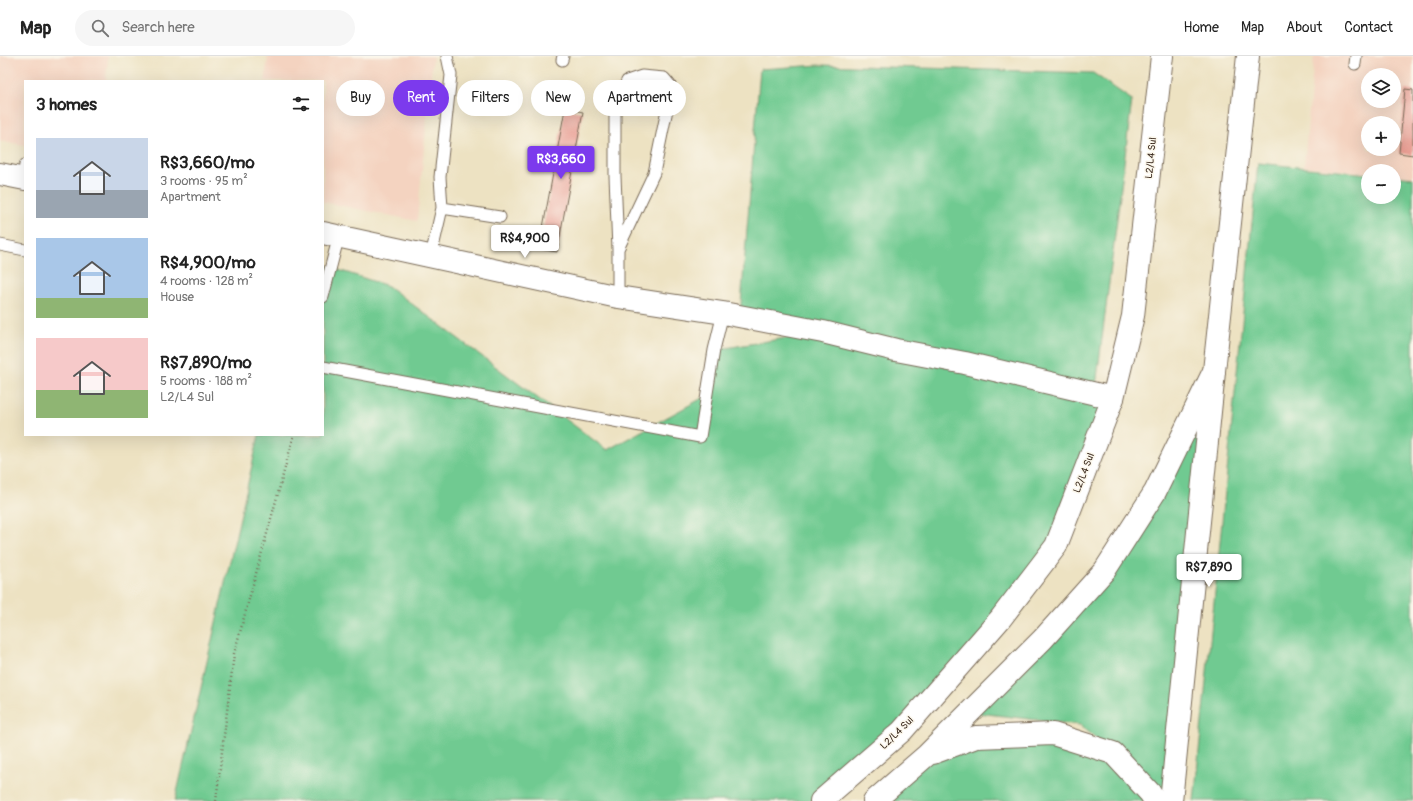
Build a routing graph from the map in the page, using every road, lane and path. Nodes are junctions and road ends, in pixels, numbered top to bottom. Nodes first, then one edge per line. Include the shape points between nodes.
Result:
1 (447, 56) edge
2 (1162, 56) edge
3 (1248, 56) edge
4 (0, 174) edge
5 (24, 174) edge
6 (442, 208) junction
7 (500, 217) dead end
8 (331, 234) edge
9 (0, 245) edge
10 (618, 249) junction
11 (24, 250) edge
12 (431, 256) junction
13 (324, 289) edge
14 (618, 297) junction
15 (723, 313) junction
16 (324, 367) edge
17 (1214, 371) junction
18 (1113, 398) junction
19 (294, 436) edge
20 (927, 755) junction
21 (216, 801) edge
22 (821, 801) edge
23 (874, 801) edge
24 (1154, 801) edge
25 (1171, 801) edge

1 - 6 lane via 451,76 440,177
2 - 18 main road, L2/L4 Sul via 1133,316
3 - 17 main road
4 - 5 main road
6 - 7 lane
6 - 12 lane
8 - 12 main road
8 - 13 lane
9 - 11 lane
10 - 10 lane via 615,109 627,81 642,76 664,78 670,85 670,95 654,173
10 - 14 lane
12 - 14 main road
14 - 15 main road
15 - 16 lane via 714,350 700,437
15 - 18 main road via 823,332
17 - 20 main road via 1155,492 1105,570 1043,639
17 - 25 main road
18 - 22 main road, L2/L4 Sul via 1056,546 1001,618 902,731
19 - 21 path via 234,654
20 - 23 main road
20 - 24 main road via 976,737 1053,734 1113,753 1150,793

